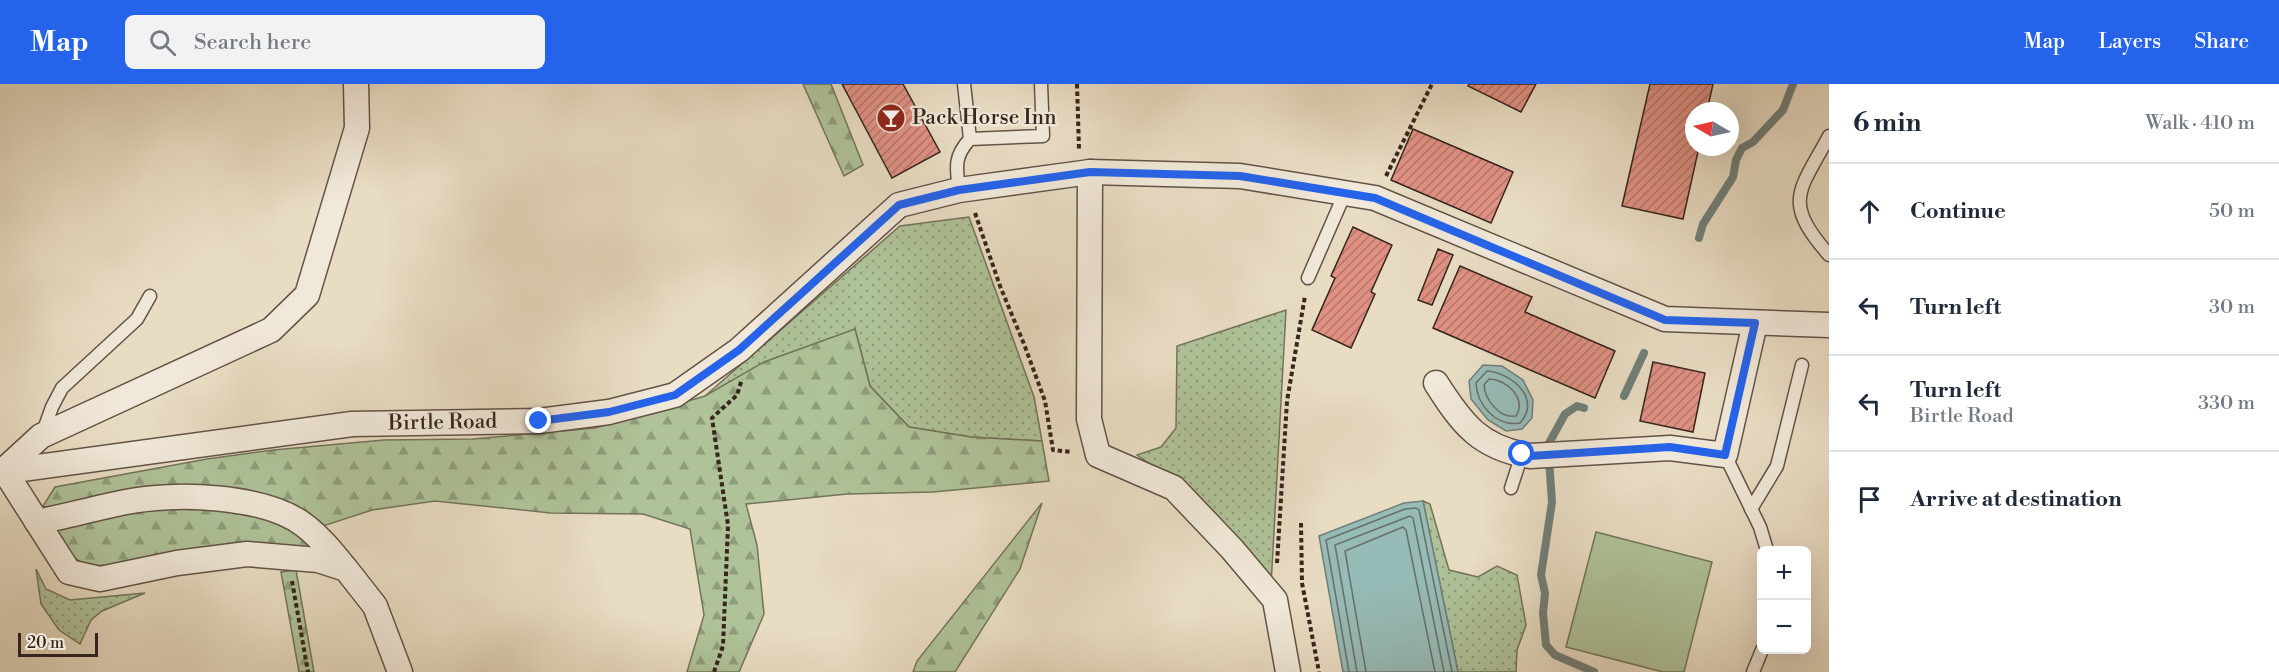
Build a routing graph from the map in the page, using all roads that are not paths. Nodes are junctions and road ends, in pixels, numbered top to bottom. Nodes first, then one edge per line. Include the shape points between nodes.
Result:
1 (356, 84) edge
2 (964, 84) edge
3 (1041, 84) edge
4 (1829, 136) edge
5 (970, 139) junction
6 (1085, 173) junction
7 (963, 189) junction
8 (1345, 193) junction
9 (1829, 255) edge
10 (1308, 278) road end
11 (150, 296) dead end
12 (1755, 323) junction
13 (1829, 325) edge
14 (1802, 365) dead end
15 (1436, 383) dead end
16 (41, 436) junction
17 (1526, 455) junction
18 (1725, 455) junction
19 (2, 471) edge
20 (1511, 488) dead end
21 (1751, 509) junction
22 (37, 522) junction
23 (1766, 546) edge
24 (346, 570) junction
25 (1760, 654) edge
26 (400, 672) edge
27 (1288, 672) edge
28 (1753, 672) edge

1 - 16 street via 357,128 307,295 271,330
2 - 5 lane
3 - 5 lane via 1043,136
4 - 9 lane via 1803,179 1799,199 1810,233
5 - 7 lane via 960,149 956,167
6 - 7 street, Birtle Road
6 - 8 street, Birtle Road via 1240,176
6 - 27 street via 1089,419 1098,455 1174,488 1233,549 1275,600
7 - 19 street, Birtle Road via 899,205 739,350 675,395 609,412 539,421 352,424
8 - 10 lane
8 - 12 street, Birtle Road via 1375,198 1665,320
11 - 16 lane via 137,319 62,388
12 - 13 street, Birtle Road
12 - 18 street
14 - 21 lane via 1777,466
15 - 17 street via 1473,433 1501,449
16 - 19 street
17 - 18 street via 1670,447
17 - 20 lane
18 - 21 lane
19 - 22 street
21 - 23 lane
22 - 24 street via 128,502 230,500 274,510 303,524
22 - 24 street via 69,572 100,579 247,554 318,560
24 - 26 street via 375,606
25 - 28 lane

